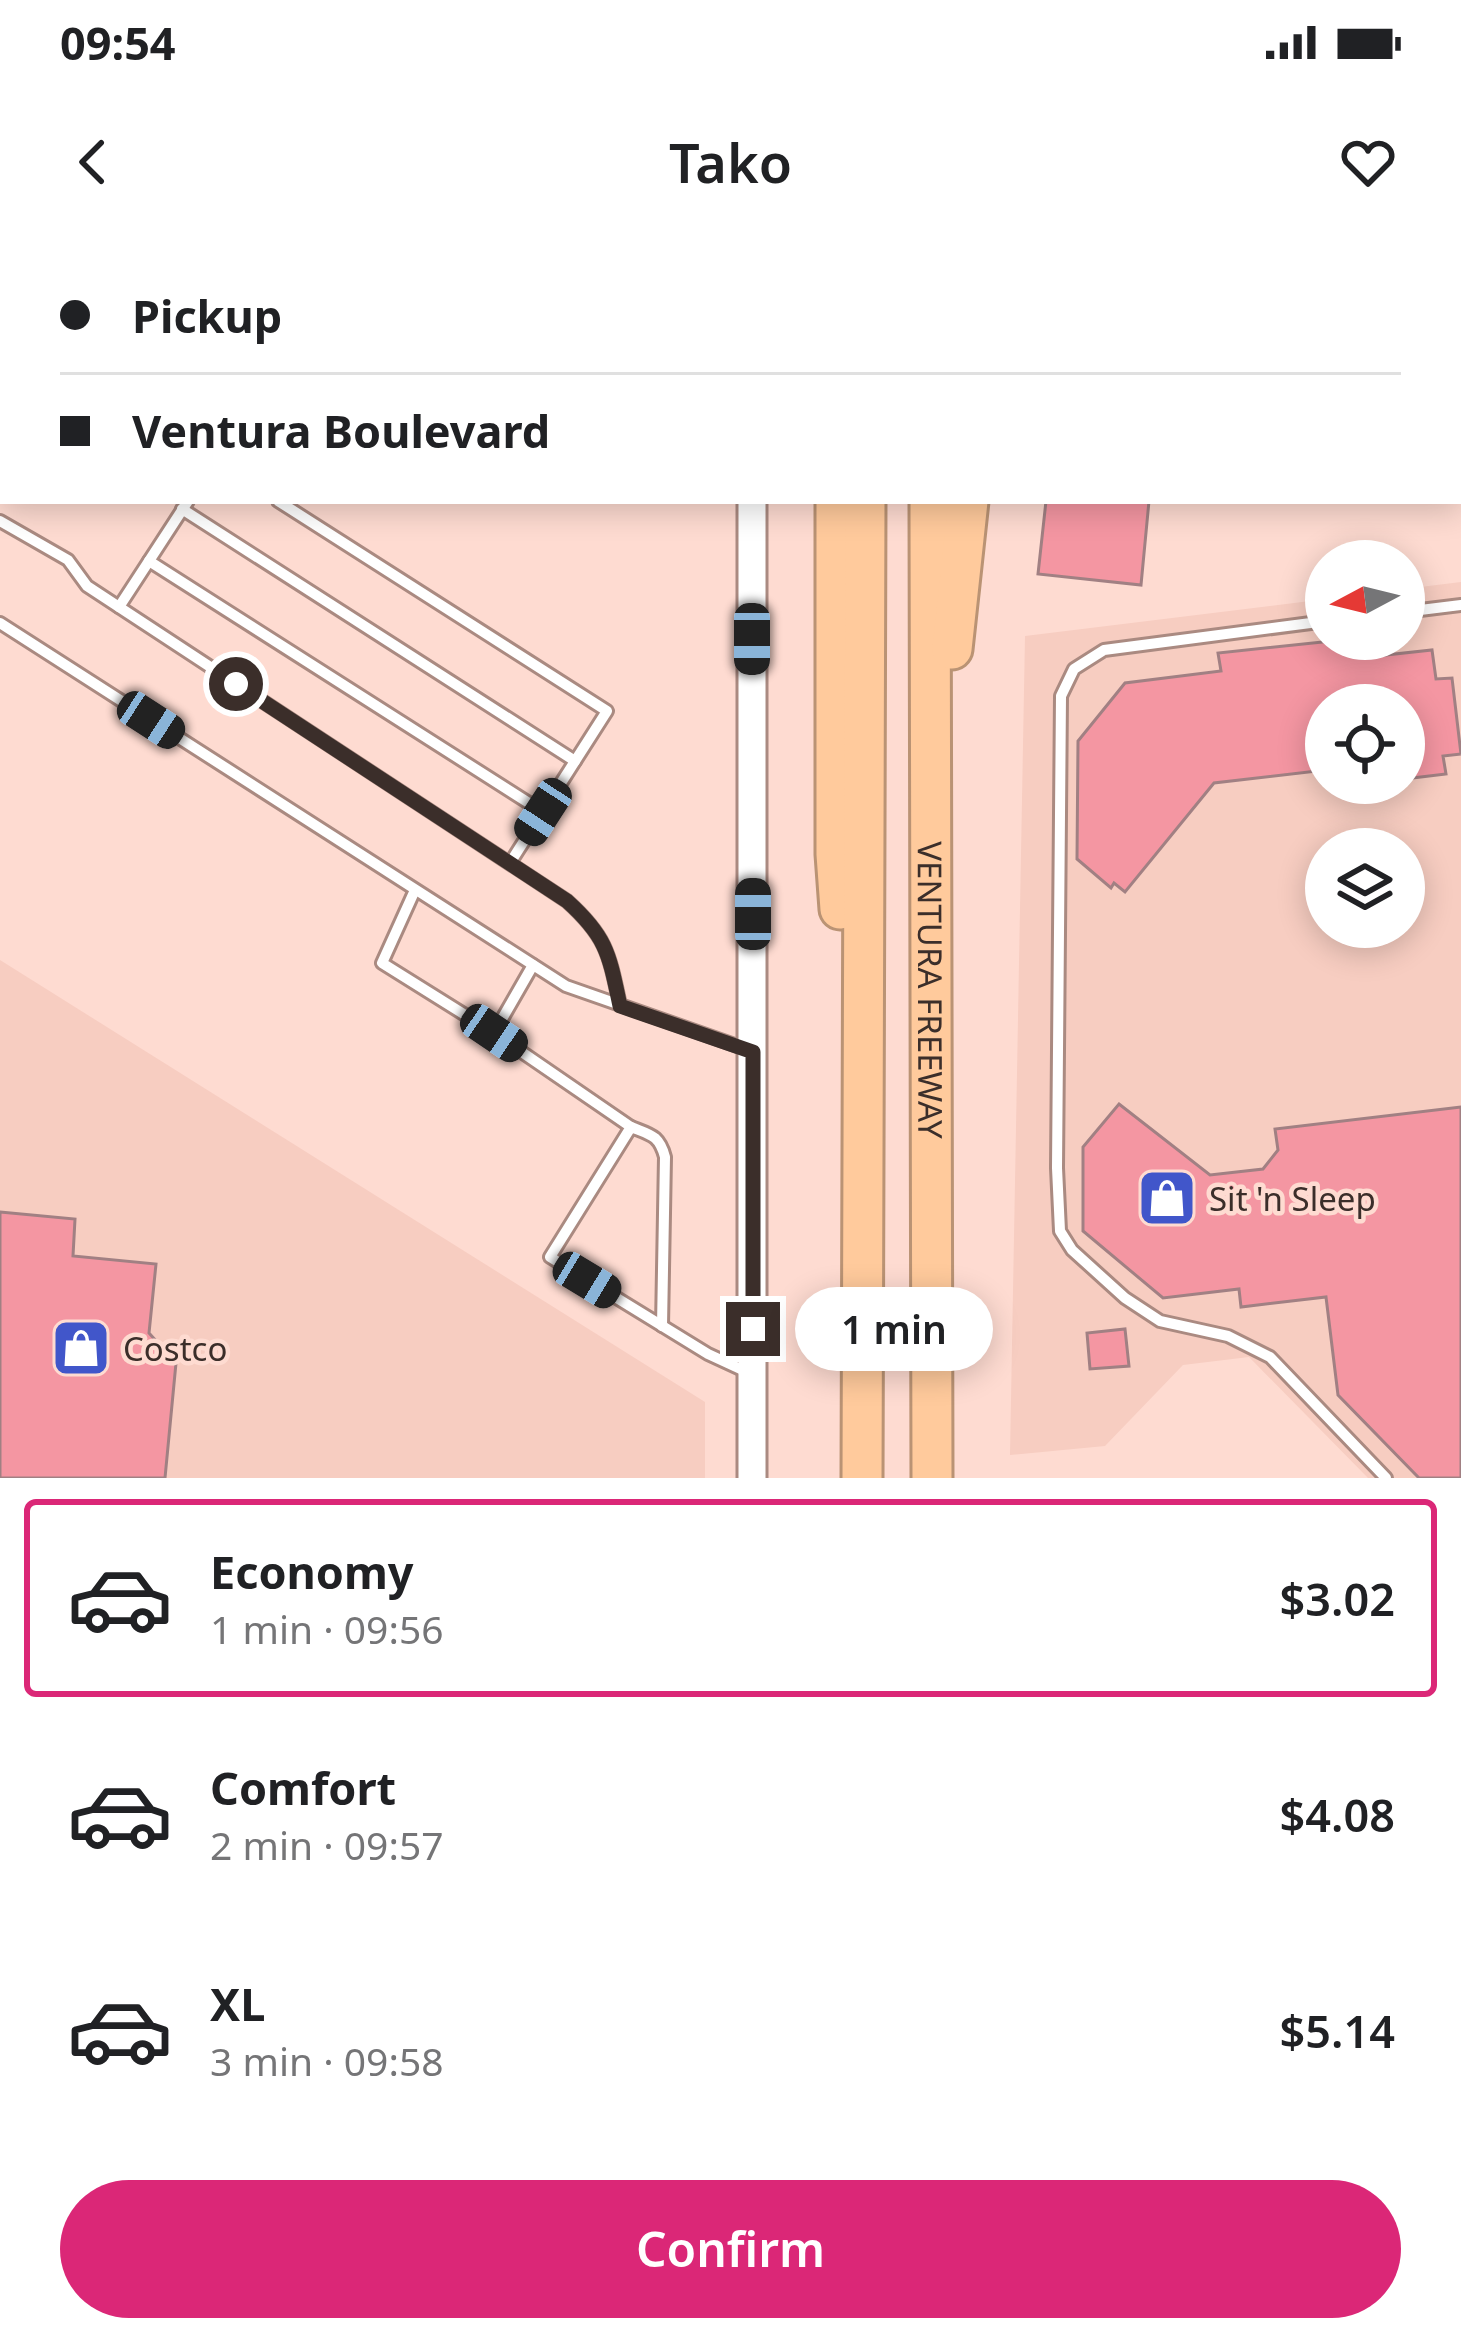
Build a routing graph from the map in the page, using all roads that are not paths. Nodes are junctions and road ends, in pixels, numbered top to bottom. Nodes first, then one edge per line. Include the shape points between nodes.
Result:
1 (283, 504) edge
2 (752, 504) edge
3 (817, 504) edge
4 (836, 504) edge
5 (865, 504) edge
6 (930, 504) edge
7 (968, 504) edge
8 (185, 505) edge
9 (0, 521) edge
10 (149, 560) junction
11 (1461, 605) edge
12 (119, 607) junction
13 (1425, 609) edge
14 (0, 623) edge
15 (1305, 625) edge
16 (575, 761) junction
17 (543, 812) junction
18 (931, 839) junction
19 (836, 854) junction
20 (510, 863) junction
21 (415, 890) junction
22 (533, 965) junction
23 (620, 1006) junction
24 (494, 1033) junction
25 (753, 1052) junction
26 (631, 1127) junction
27 (863, 1282) junction
28 (662, 1326) junction
29 (753, 1375) junction
30 (752, 1478) edge
31 (862, 1478) edge
32 (932, 1478) edge
33 (1386, 1478) edge

1 - 16 lane via 608,711
2 - 25 street
3 - 19 highway
4 - 19 highway
5 - 27 highway, VENTURA FREEWAY
6 - 18 highway, VENTURA FREEWAY
7 - 18 highway
8 - 10 lane
8 - 16 lane
9 - 12 lane via 68,560 87,586
10 - 12 lane
10 - 17 lane
11 - 13 lane
12 - 20 lane
14 - 21 lane
15 - 33 lane via 1104,650 1074,669 1061,696 1060,1231 1089,1266 1160,1321 1228,1336 1270,1357
16 - 17 lane
17 - 20 lane
18 - 32 highway, VENTURA FREEWAY
19 - 27 highway
20 - 23 lane via 593,925 609,952
21 - 22 lane
21 - 24 lane via 382,963
22 - 23 lane
22 - 24 lane
23 - 25 lane
24 - 26 lane
25 - 29 street
26 - 28 lane via 661,1143 664,1157
26 - 28 lane via 550,1257
27 - 31 highway, VENTURA FREEWAY
28 - 29 lane
29 - 30 street

